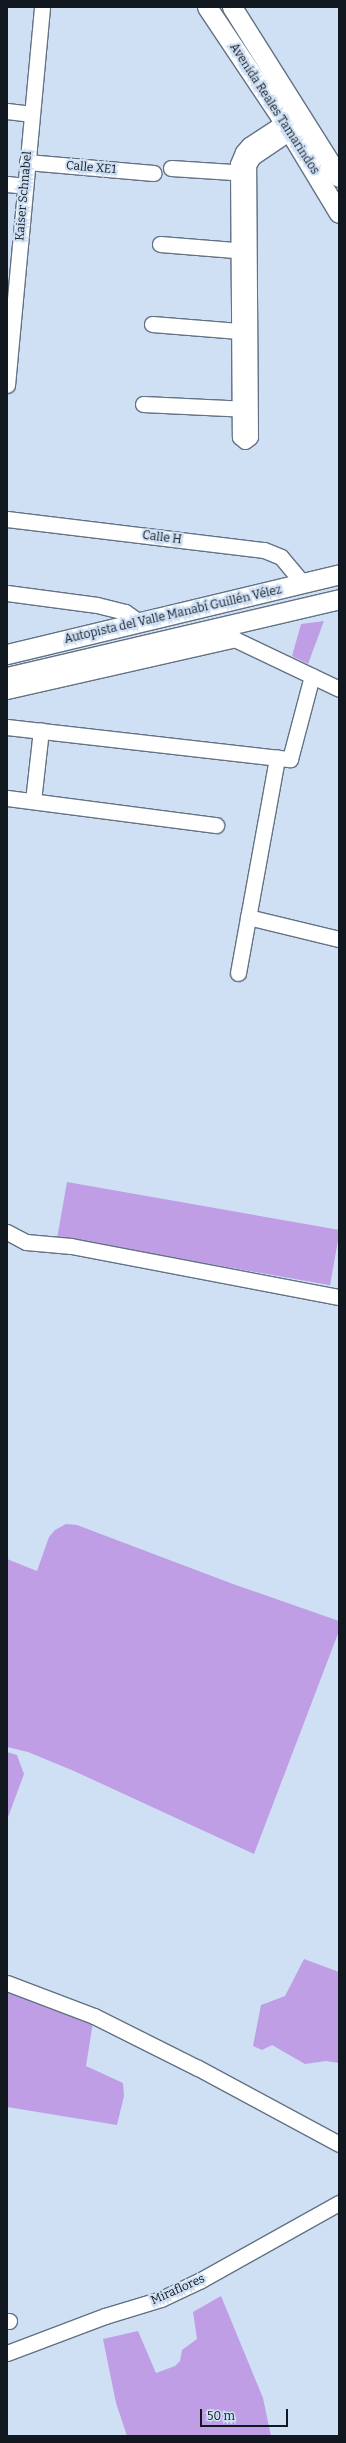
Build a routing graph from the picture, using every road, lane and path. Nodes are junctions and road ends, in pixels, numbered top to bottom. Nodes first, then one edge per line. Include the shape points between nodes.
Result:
1 (42, 7) edge
2 (208, 7) edge
3 (232, 7) edge
4 (7, 111) edge
5 (32, 114) junction
6 (287, 127) junction
7 (27, 162) junction
8 (171, 168) dead end
9 (154, 173) dead end
10 (243, 173) junction
11 (339, 176) edge
12 (7, 184) edge
13 (25, 186) junction
14 (339, 213) edge
15 (160, 244) dead end
16 (244, 251) junction
17 (12, 274) edge
18 (152, 324) dead end
19 (244, 330) junction
20 (7, 380) edge
21 (143, 404) dead end
22 (7, 519) edge
23 (339, 574) edge
24 (304, 584) junction
25 (7, 593) edge
26 (339, 599) edge
27 (97, 605) junction
28 (141, 622) junction
29 (214, 629) junction
30 (101, 632) junction
31 (234, 639) junction
32 (7, 654) edge
33 (312, 676) junction
34 (7, 677) edge
35 (339, 689) edge
36 (7, 691) edge
37 (7, 727) edge
38 (41, 730) junction
39 (277, 758) junction
40 (7, 798) edge
41 (33, 801) junction
42 (216, 825) dead end
43 (248, 917) junction
44 (339, 939) edge
45 (238, 973) dead end
46 (7, 1232) edge
47 (339, 1297) edge
48 (7, 1983) edge
49 (339, 2144) edge
50 (339, 2202) edge
51 (7, 2353) edge

1 - 5 street, Kaiser Schnabel
2 - 6 main road, Avenida Reales Tamarindos
3 - 11 main road, Avenida Reales Tamarindos
4 - 5 street
5 - 7 street, Kaiser Schnabel
6 - 10 street via 245,148 240,157
6 - 14 main road, Avenida Reales Tamarindos
7 - 9 street, Calle XE1
7 - 13 street, Kaiser Schnabel
8 - 10 street
10 - 16 street
12 - 13 street
13 - 17 street, Kaiser Schnabel
15 - 16 street
16 - 19 street
17 - 20 street, Kaiser Schnabel
18 - 19 street
19 - 21 street via 245,409
22 - 24 street, Calle H via 264,550 281,557
23 - 24 main road, Autopista del Valle Manabí Guillén Vélez
24 - 28 main road, Autopista del Valle Manabí Guillén Vélez
25 - 27 street
26 - 29 main road, Autopista del Valle Manabí Guillén Vélez
27 - 28 street via 125,612
27 - 30 street via 103,612
28 - 30 main road, Autopista del Valle Manabí Guillén Vélez
29 - 31 street
29 - 34 main road, Autopista del Valle Manabí Guillén Vélez
30 - 32 main road, Autopista del Valle Manabí Guillén Vélez
31 - 33 street
31 - 36 street
33 - 35 street
33 - 39 street via 290,759
37 - 38 street
38 - 39 street
38 - 41 street
39 - 43 street
40 - 41 street
41 - 42 street
43 - 44 street
43 - 45 street
46 - 47 street via 26,1242 71,1246
48 - 49 street via 101,2020 198,2068
50 - 51 street, Miraflores via 188,2287 161,2299 105,2316

